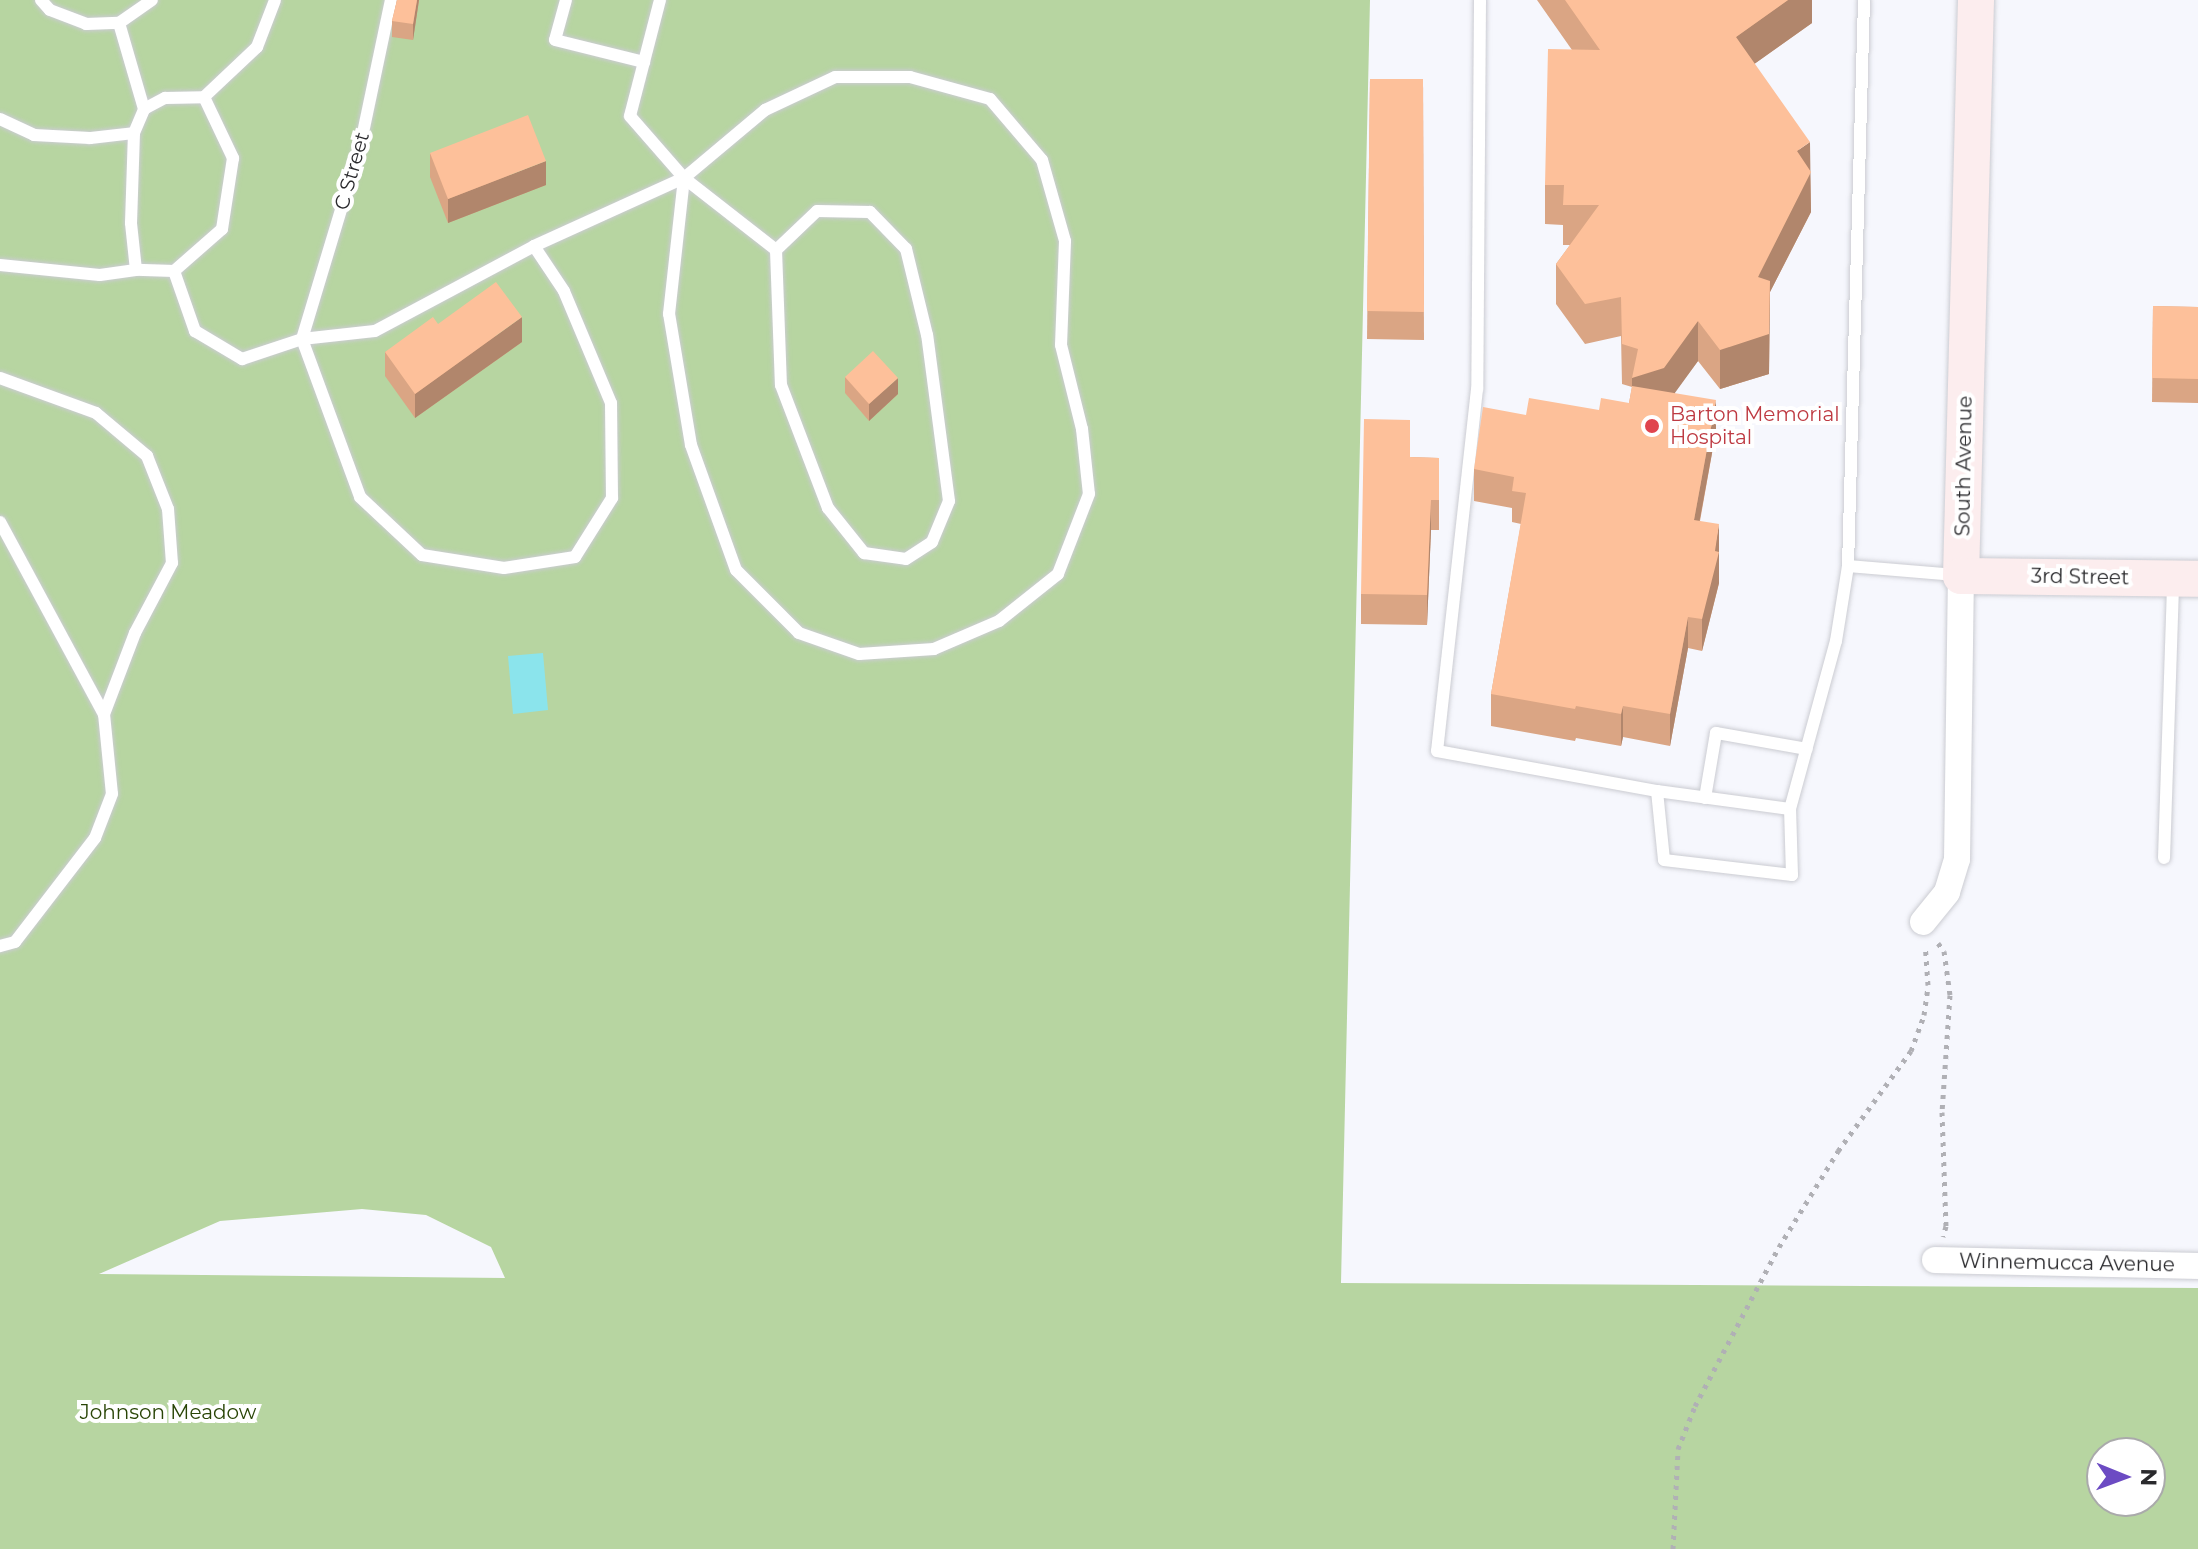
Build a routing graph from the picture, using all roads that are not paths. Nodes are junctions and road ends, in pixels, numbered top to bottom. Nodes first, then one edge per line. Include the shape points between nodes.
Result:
1 (41, 0) edge
2 (152, 0) edge
3 (275, 0) edge
4 (391, 0) edge
5 (566, 0) edge
6 (660, 0) edge
7 (1480, 0) edge
8 (1864, 0) edge
9 (1976, 0) edge
10 (119, 23) junction
11 (644, 62) junction
12 (204, 97) junction
13 (144, 109) junction
14 (0, 119) edge
15 (134, 133) junction
16 (684, 178) junction
17 (534, 246) junction
18 (776, 250) junction
19 (0, 265) edge
20 (136, 270) junction
21 (174, 271) junction
22 (302, 339) junction
23 (0, 378) edge
24 (0, 522) edge
25 (1848, 566) junction
26 (1961, 576) junction
27 (2186, 579) edge
28 (104, 714) junction
29 (1807, 749) junction
30 (1657, 791) junction
31 (1705, 798) junction
32 (1790, 809) junction
33 (2164, 858) dead end
34 (1923, 922) road end
35 (0, 946) edge
36 (1935, 1260) road end
37 (2198, 1266) edge

1 - 10 lane via 50,10 86,24
2 - 10 lane
3 - 12 lane via 257,47
4 - 22 lane, C Street via 360,147
5 - 11 lane via 555,40
6 - 11 lane
7 - 30 lane via 1477,389 1437,751
8 - 25 lane
9 - 26 street, South Avenue
10 - 13 lane
11 - 16 lane via 630,116
12 - 13 lane via 165,98
12 - 21 lane via 233,158 222,229
13 - 15 lane
14 - 15 lane via 34,135 90,138
15 - 20 lane via 131,223
16 - 16 lane via 669,314 691,445 736,570 799,633 859,654 934,649 999,621 1058,574 1089,494 1082,429 1061,345 1065,241 1042,160 990,99 910,77 835,77 765,110
16 - 17 lane
16 - 18 lane
17 - 22 lane via 375,331
17 - 22 lane via 564,291 611,403 612,498 575,557 504,568 422,555 360,497
18 - 18 lane via 781,385 828,508 864,553 906,559 932,542 949,501 927,335 906,249 870,212 817,211
19 - 20 lane via 100,275
20 - 21 lane
21 - 22 lane via 195,331 242,359
23 - 28 lane via 96,413 147,456 168,509 172,563 135,633
24 - 28 lane
25 - 26 lane
25 - 29 lane via 1836,641
26 - 27 street, 3rd Street
26 - 34 street, South Avenue via 1957,859 1947,892
27 - 33 lane
28 - 35 lane via 112,794 95,838 15,942
29 - 31 lane via 1716,733
29 - 32 lane
30 - 31 lane
30 - 32 lane via 1664,860 1792,875
31 - 32 lane
36 - 37 street, Winnemucca Avenue

